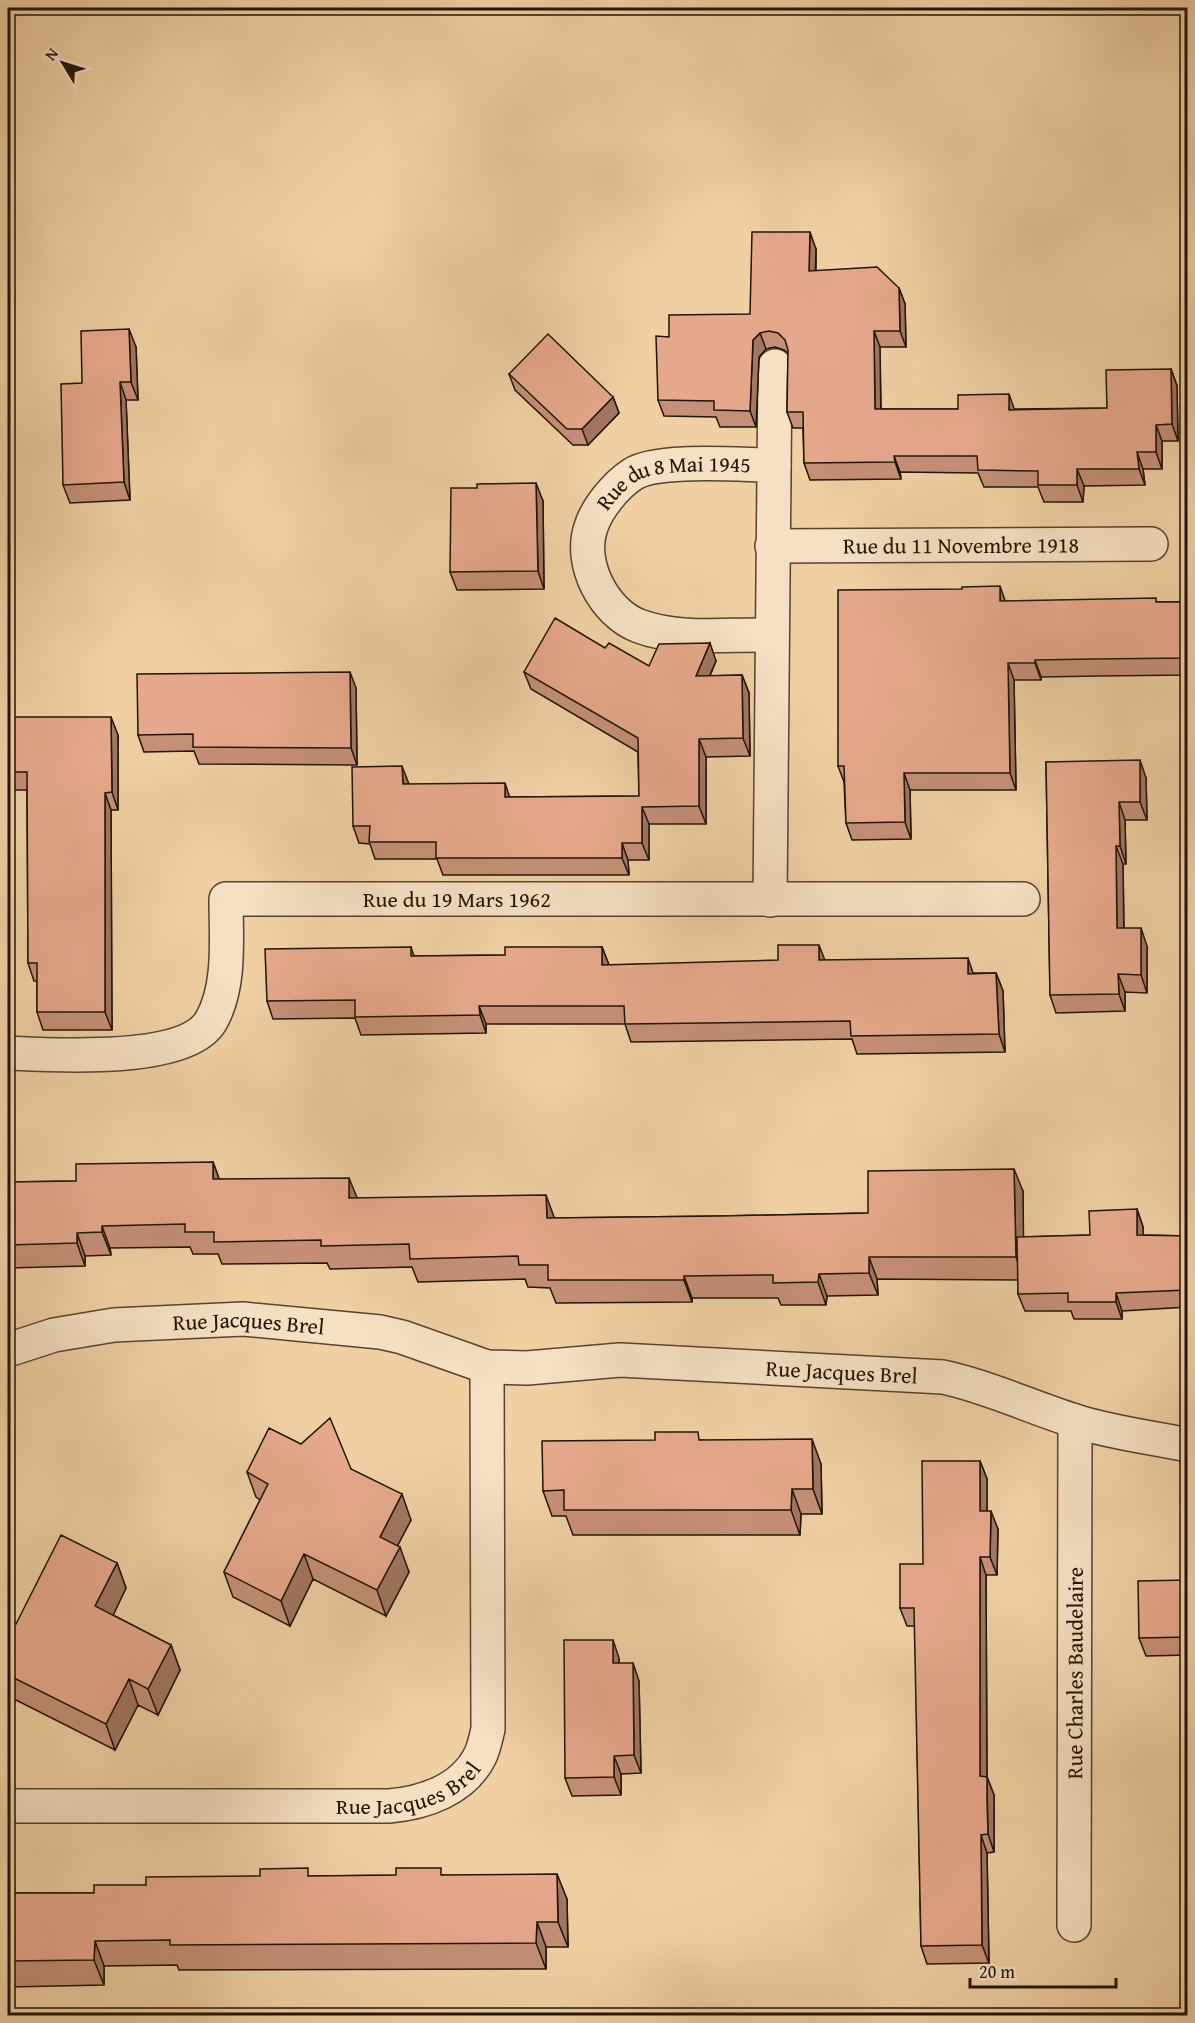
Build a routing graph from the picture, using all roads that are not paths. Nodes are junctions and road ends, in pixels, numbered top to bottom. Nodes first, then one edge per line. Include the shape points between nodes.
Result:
1 (775, 366) dead end
2 (774, 465) junction
3 (1151, 544) dead end
4 (772, 546) junction
5 (771, 635) junction
6 (1023, 899) dead end
7 (770, 900) junction
8 (8, 1053) edge
9 (8, 1350) edge
10 (487, 1367) junction
11 (1075, 1421) junction
12 (1188, 1445) edge
13 (8, 1806) edge
14 (1074, 1925) dead end

1 - 2 street, Rue du 8 Mai 1945
2 - 4 street, Rue du 8 Mai 1945
2 - 5 street, Rue du 8 Mai 1945 via 665,465 634,473 608,497 590,528 589,557 596,584 610,606 637,626 669,633
3 - 4 street, Rue du 11 Novembre 1918
4 - 5 street, Rue du 8 Mai 1945
5 - 7 street, Rue du 8 Mai 1945
6 - 7 street, Rue du 19 Mars 1962
7 - 8 street, Rue du 19 Mars 1962 via 226,899 226,961 220,997 210,1022 193,1039 126,1053
9 - 10 street, Rue Jacques Brel via 54,1335 114,1325 243,1319 402,1336
10 - 11 street, Rue Jacques Brel via 527,1368 620,1360 943,1377 975,1384
10 - 13 street, Rue Jacques Brel via 488,1729 480,1757 461,1779 416,1803 389,1806
11 - 12 street, Rue Jacques Brel
11 - 14 street, Rue Charles Baudelaire

